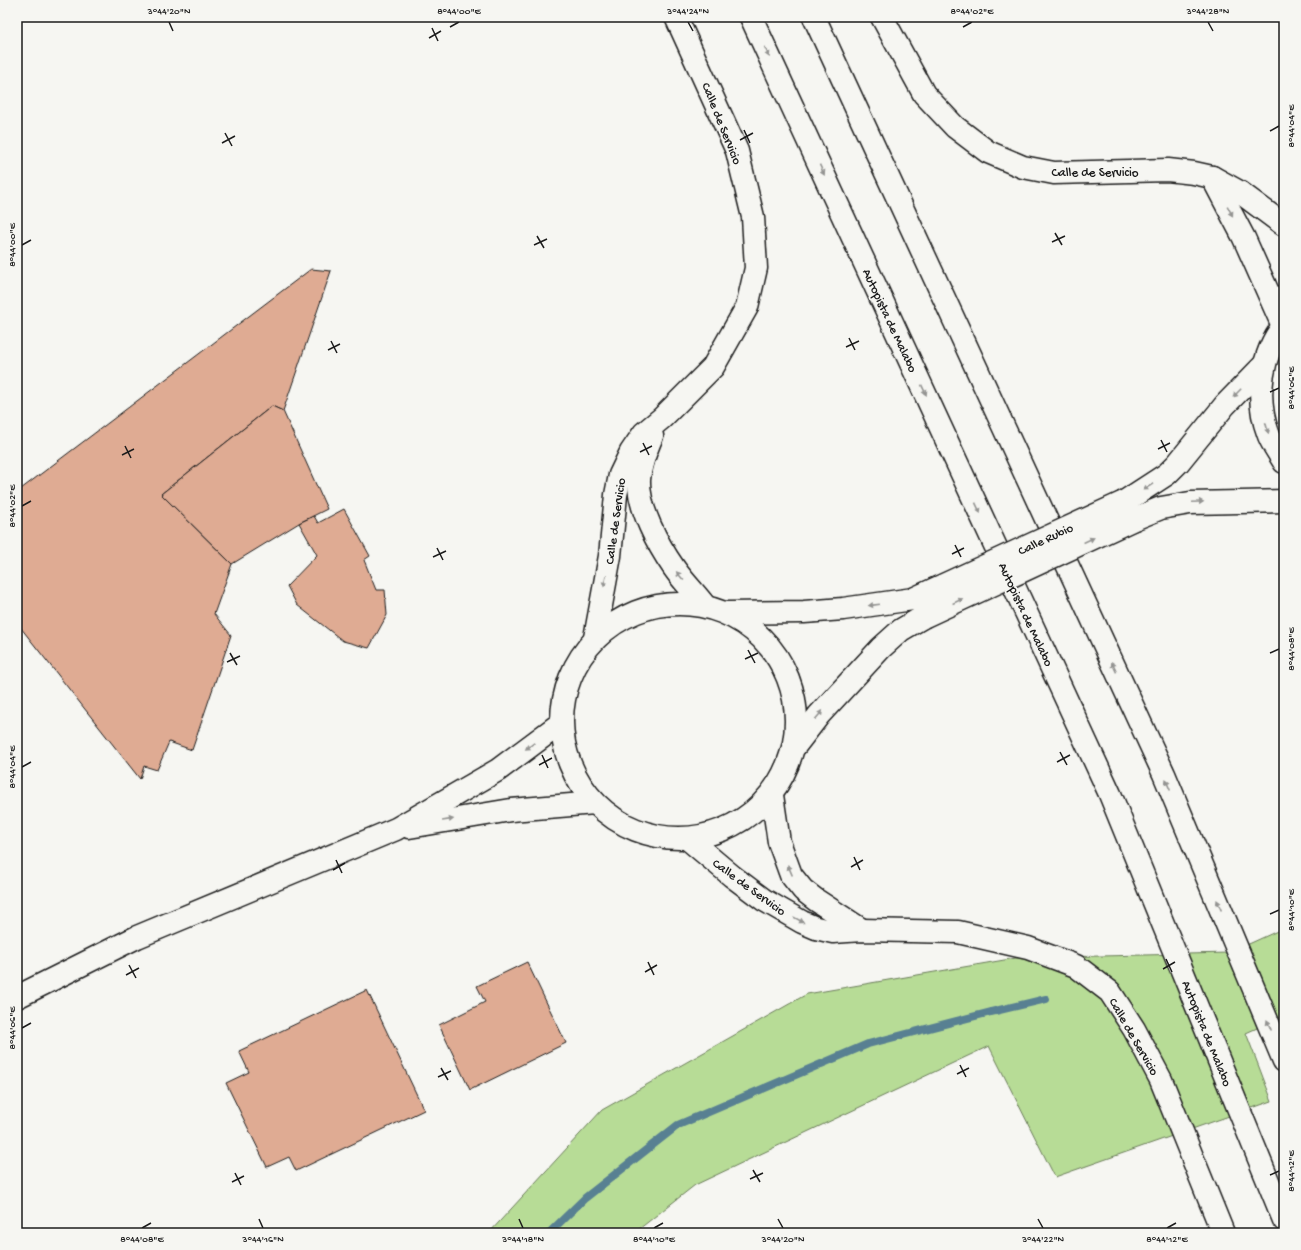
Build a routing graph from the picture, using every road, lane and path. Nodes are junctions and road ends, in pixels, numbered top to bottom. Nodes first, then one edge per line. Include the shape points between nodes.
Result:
1 (676, 17) edge
2 (751, 17) edge
3 (814, 17) edge
4 (882, 17) edge
5 (1212, 177) junction
6 (1284, 225) edge
7 (1283, 325) edge
8 (1264, 365) junction
9 (662, 418) junction
10 (1284, 462) edge
11 (1284, 501) edge
12 (1129, 510) junction
13 (705, 606) junction
14 (918, 608) junction
15 (726, 612) junction
16 (595, 638) junction
17 (561, 723) junction
18 (795, 746) junction
19 (772, 795) junction
20 (595, 803) junction
21 (396, 829) junction
22 (688, 839) junction
23 (862, 930) junction
24 (17, 997) edge
25 (1284, 1061) edge
26 (1284, 1220) edge
27 (1223, 1233) edge

1 - 9 main road, Calle de Servicio via 737,151 753,217 756,268 747,308 713,367
2 -> 26 main road, Autopista de Malabo via 1110,794
25 -> 3 main road via 1164,774
4 - 5 main road, Calle de Servicio via 924,94 955,127 988,152 1023,167 1054,172 1168,170
5 - 6 main road, Calle de Servicio via 1241,193
5 -> 7 main road via 1244,238
7 - 8 main road
8 -> 10 main road via 1260,399 1268,433
8 -> 12 main road, Calle Rubio via 1225,405 1178,464
13 -> 9 main road, Calle de Servicio via 674,569 653,532 642,503 639,480 645,450
9 -> 16 main road, Calle de Servicio via 644,433 620,474 610,556
12 -> 11 main road, Calle Rubio via 1190,503
12 - 14 main road, Calle Rubio, bridge
13 - 15 main road
13 - 16 main road via 666,603 627,614
14 -> 15 main road, Calle Rubio
18 -> 14 main road, Calle Rubio via 819,715 901,630
15 - 18 main road via 760,635 784,667 796,706
16 - 17 main road via 576,663 565,692
17 - 20 main road via 566,752 577,780
17 -> 21 main road via 498,770
18 - 19 main road via 786,772
19 - 22 main road via 743,821 720,833
23 -> 19 main road via 803,890 791,875 779,842
21 -> 20 main road via 511,810
20 - 22 main road via 622,824 654,836
21 - 24 main road via 136,937
22 -> 23 main road, Calle de Servicio via 764,900 802,922 833,932
23 - 27 main road, Calle de Servicio via 958,932 1028,948 1076,966 1110,992 1134,1029 1161,1080

